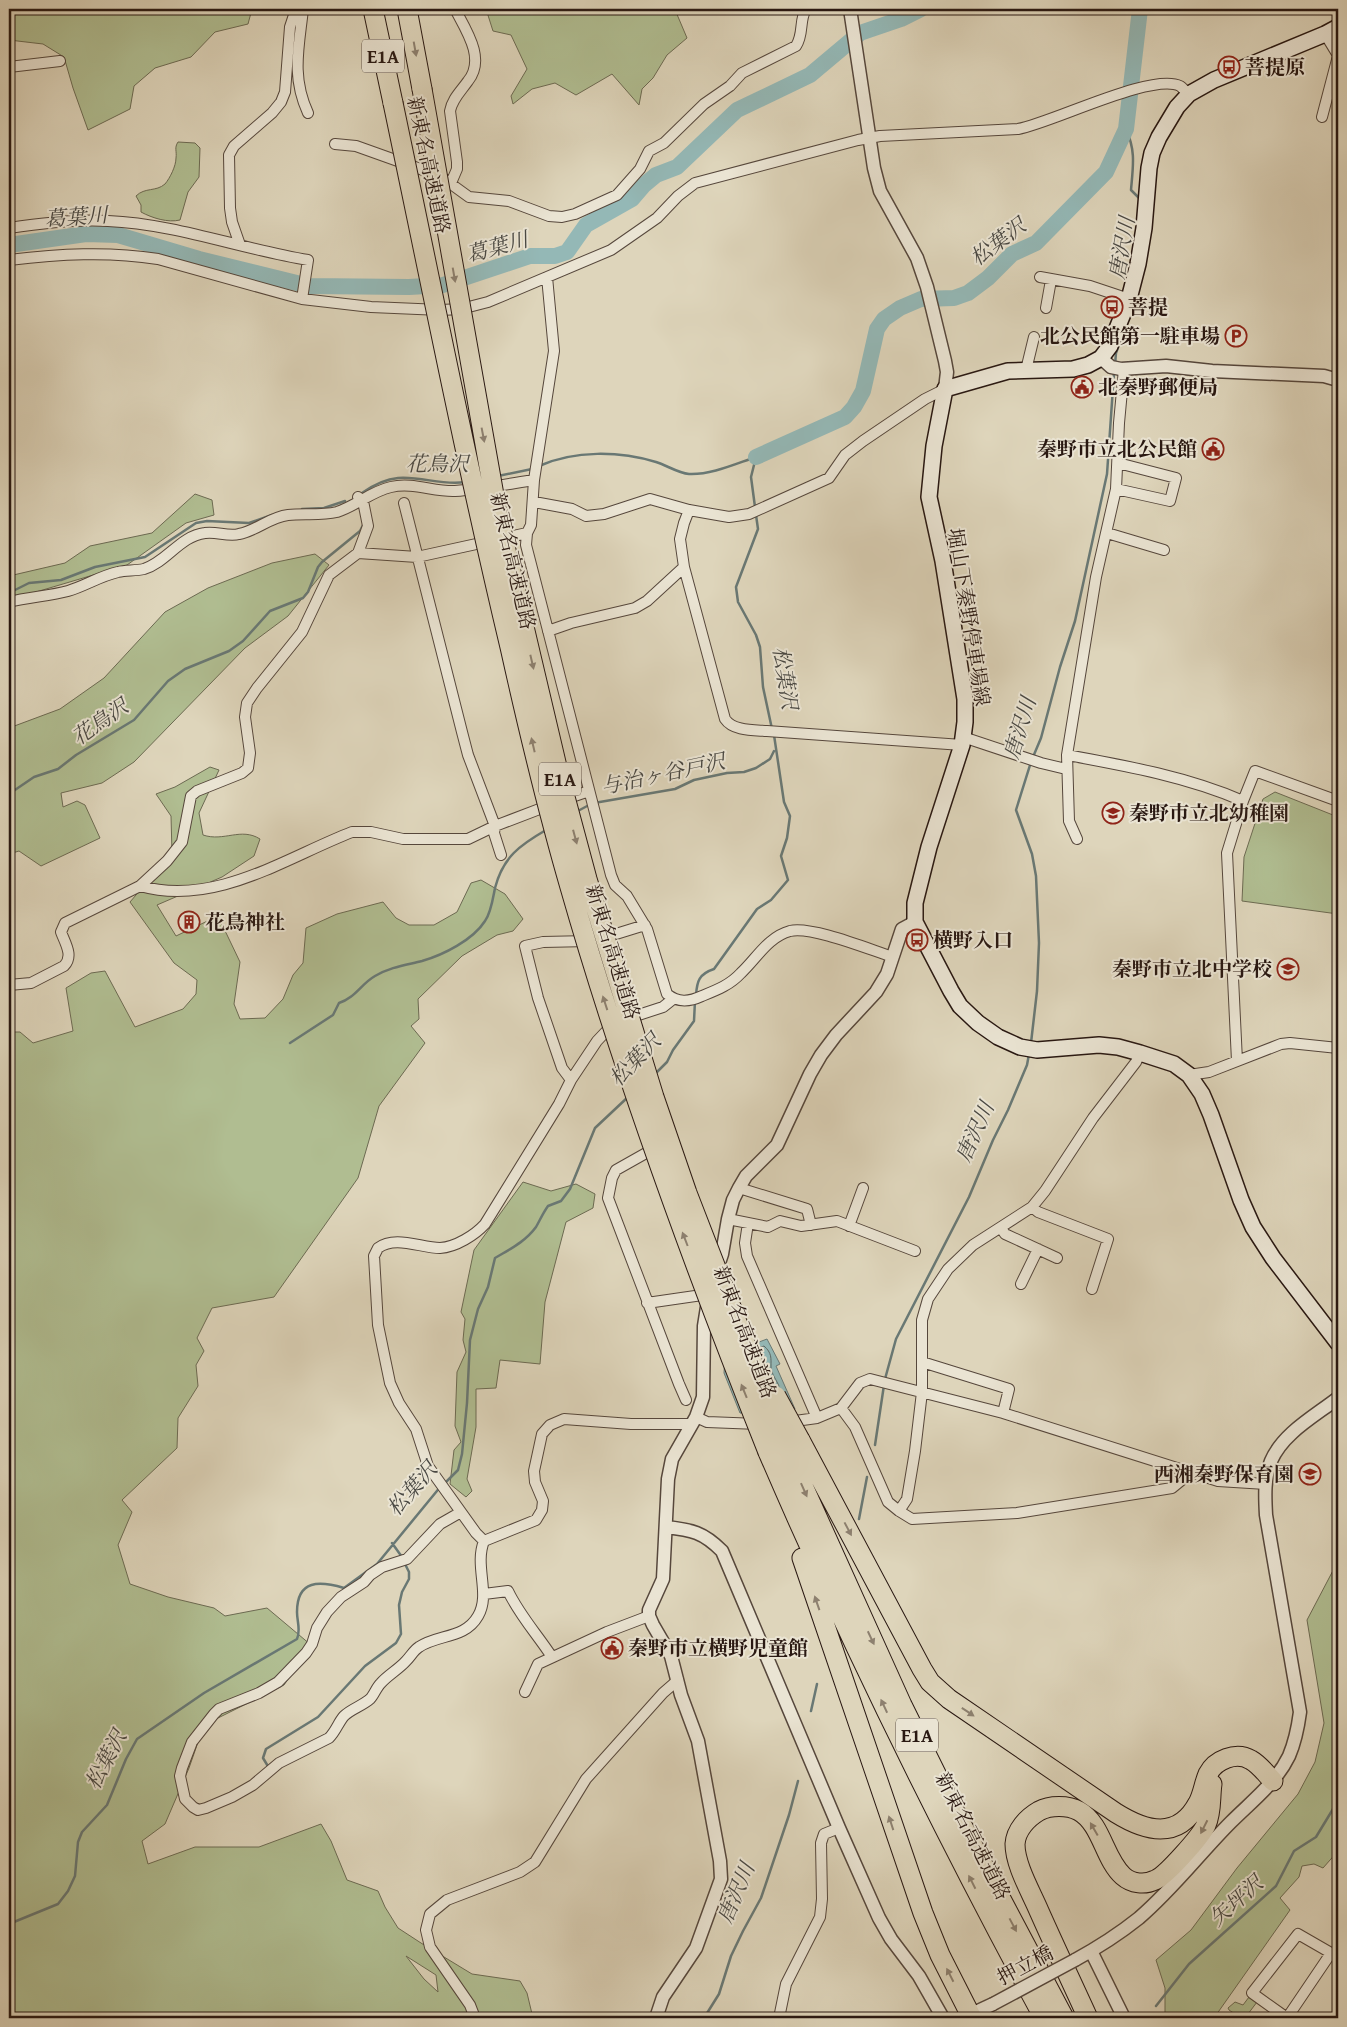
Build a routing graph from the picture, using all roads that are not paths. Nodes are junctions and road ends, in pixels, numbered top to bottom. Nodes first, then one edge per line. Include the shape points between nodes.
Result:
1 (296, 9) edge
2 (303, 9) edge
3 (373, 9) edge
4 (407, 9) edge
5 (455, 9) edge
6 (806, 9) edge
7 (850, 9) edge
8 (1332, 31) edge
9 (1338, 54) edge
10 (60, 61) dead end
11 (9, 67) edge
12 (1189, 94) junction
13 (308, 113) dead end
14 (1322, 117) dead end
15 (870, 138) junction
16 (335, 144) dead end
17 (450, 183) junction
18 (9, 228) edge
19 (240, 245) junction
20 (9, 260) edge
21 (546, 277) junction
22 (302, 297) junction
23 (1128, 299) junction
24 (1046, 308) dead end
25 (1034, 337) dead end
26 (1114, 366) junction
27 (1026, 370) junction
28 (1338, 380) edge
29 (945, 389) junction
30 (1118, 463) junction
31 (535, 477) junction
32 (1116, 489) junction
33 (361, 499) junction
34 (534, 502) junction
35 (404, 503) dead end
36 (689, 510) junction
37 (1107, 532) junction
38 (527, 533) junction
39 (1164, 550) dead end
40 (358, 553) junction
41 (417, 557) junction
42 (684, 567) junction
43 (9, 602) edge
44 (548, 631) junction
45 (963, 741) junction
46 (1067, 756) junction
47 (1066, 768) junction
48 (590, 794) junction
49 (1243, 801) junction
50 (1338, 801) edge
51 (495, 826) junction
52 (1077, 839) dead end
53 (502, 855) dead end
54 (140, 886) junction
55 (915, 922) junction
56 (645, 925) junction
57 (893, 957) junction
58 (9, 985) edge
59 (673, 999) junction
60 (1338, 1048) edge
61 (1140, 1052) junction
62 (1237, 1061) junction
63 (1189, 1075) junction
64 (571, 1080) junction
65 (673, 1137) dead end
66 (739, 1188) junction
67 (863, 1188) dead end
68 (1032, 1208) junction
69 (728, 1219) junction
70 (748, 1223) junction
71 (811, 1225) junction
72 (849, 1226) junction
73 (1001, 1228) junction
74 (1038, 1249) junction
75 (915, 1251) dead end
76 (1058, 1258) dead end
77 (1021, 1284) dead end
78 (1092, 1289) dead end
79 (709, 1294) junction
80 (647, 1303) junction
81 (1338, 1342) edge
82 (922, 1362) junction
83 (922, 1392) junction
84 (1338, 1398) edge
85 (686, 1400) dead end
86 (841, 1408) junction
87 (1003, 1413) junction
88 (817, 1418) junction
89 (694, 1420) junction
90 (784, 1446) junction
91 (1186, 1472) junction
92 (1266, 1484) junction
93 (899, 1511) junction
94 (461, 1512) junction
95 (666, 1527) junction
96 (484, 1541) junction
97 (484, 1594) junction
98 (649, 1616) junction
99 (552, 1657) junction
100 (678, 1680) junction
101 (525, 1692) dead end
102 (1273, 1781) junction
103 (839, 1828) junction
104 (1091, 1951) junction
105 (975, 2015) edge
106 (475, 2018) edge
107 (656, 2018) edge
108 (779, 2018) edge
109 (942, 2018) edge
110 (1044, 2018) edge
111 (1064, 2018) edge
112 (1088, 2018) edge
113 (1124, 2018) edge
114 (1287, 2018) edge

1 - 19 street via 290,26 285,92 281,102 234,146 229,155 230,208
2 - 13 street via 297,75 301,98
90 -> 3 highway, 新東名高速道路 / E1A, bridge via 718,1326 670,1198 569,885 481,524
4 -> 90 highway, 新東名高速道路 / E1A, bridge via 497,512 558,771 592,898 654,1096 687,1193
5 - 17 street via 476,64 474,74 451,103 457,169
6 - 17 street via 796,46 742,73 704,104 664,143 649,151 640,169 617,195 562,217 549,216 509,201 469,196
7 - 15 street
8 - 9 street
8 - 12 main road via 1214,80
9 - 14 street
10 - 11 street
12 - 15 street via 1180,86 1171,84 1148,86 1032,127
12 - 23 main road via 1177,107 1152,153 1138,264
15 - 21 street via 695,183 657,218 611,250
15 - 29 street via 880,191 917,258 930,298 945,360
16 - 17 street via 356,146 440,176
18 - 19 street via 72,220 110,221 173,230
19 - 22 street via 308,260
20 - 22 street via 96,252 134,255
21 - 22 street via 488,302 461,309 371,307
21 - 31 street via 554,350
23 - 24 street via 1090,286 1046,279
23 - 26 main road via 1110,346
25 - 27 street
26 - 27 main road
26 - 28 street via 1166,366 1324,376
26 - 30 street via 1119,423
27 - 29 main road via 994,374
29 - 36 street via 863,441 845,456 829,478 749,514 729,517
29 - 45 main road, 堀山下秦野停車場線 via 934,446 929,497 943,561 965,699
30 - 32 street
30 - 32 street via 1176,478 1170,501
31 - 33 street via 454,491 392,486
31 - 34 street
32 - 37 street
33 - 40 street via 368,526
33 - 43 street via 338,512 287,515 238,535 206,532 188,538 144,569 120,571 68,591
34 - 36 street via 572,509 586,516 650,500
34 - 38 street
35 - 41 street
36 - 42 street via 680,539
37 - 39 street
37 - 46 street via 1096,577
38 - 41 street
38 - 44 street via 526,545
40 - 41 street
40 - 54 street via 329,575 302,632 247,703 248,768 242,774 198,790 191,796 182,842
41 - 51 street via 468,755
42 - 44 street via 635,608
42 - 45 street via 725,719 732,726
44 - 48 street
45 - 47 street
45 - 55 main road, 堀山下秦野停車場線 via 929,847 915,903
46 - 47 street
46 - 49 street via 1184,780
47 - 52 street via 1069,821
48 - 51 street
48 - 56 street via 611,875
49 - 50 street via 1255,771
49 - 62 street via 1227,853
51 - 53 street via 494,833
51 - 54 street via 468,839 403,839 371,832 352,832 211,889 153,890
54 - 58 street via 65,923 61,932 69,955 64,966 31,984
55 - 57 street via 902,929
55 - 61 main road via 960,1006 998,1037 1036,1050 1099,1045
56 - 59 street via 667,994
56 - 64 street via 598,940 543,942 525,946 538,998 562,1068
57 - 59 street via 811,931 791,931 772,940 727,985 693,999
57 - 66 street via 876,992 821,1055 777,1145 746,1176
59 - 64 street via 663,1007 614,1023 597,1041
60 - 62 street via 1290,1043
61 - 63 main road via 1174,1064
61 - 68 street
62 - 63 street via 1209,1072
63 - 81 main road via 1211,1115 1240,1200 1253,1226 1272,1258
64 - 94 street via 479,1231 440,1248 387,1243 378,1248 374,1256 378,1325 390,1383 416,1429 428,1466
65 - 80 street via 616,1170 608,1198
66 - 69 street
66 - 71 street via 807,1209
67 - 72 street
68 - 73 street
68 - 78 street via 1108,1239
69 - 70 street
69 - 79 street via 722,1254
70 - 71 street via 768,1227 780,1221
70 - 88 street via 744,1242 747,1256
71 - 72 street via 837,1221
72 - 75 street
73 - 74 street via 1005,1234
73 - 82 street via 973,1245 948,1269 928,1299 922,1320
74 - 76 street
74 - 77 street
79 - 80 street
79 - 89 street via 704,1326 702,1396
80 - 85 street
82 - 83 street
82 - 87 street via 1009,1389
83 - 86 street via 870,1379 860,1383
83 - 87 street
83 - 93 street via 907,1499
84 - 92 street, 押立橋 via 1293,1432 1271,1461
86 - 88 street
86 - 93 street via 855,1427 888,1502
87 - 91 street
88 - 89 street via 743,1424
89 - 95 street via 672,1459
89 - 96 street via 631,1424 564,1419 550,1425 542,1434 534,1471 543,1501 542,1510 536,1520
90 -> 102 highway via 930,1682 949,1699 1116,1813 1144,1828 1163,1829 1185,1819 1198,1804 1211,1770 1223,1760 1236,1757 1250,1759
105 -> 90 highway via 940,1955 919,1903 808,1576
110 -> 90 highway, 新東名高速道路 / E1A via 914,1769 820,1572
90 -> 111 highway, 新東名高速道路 / E1A via 911,1723
91 - 92 street via 1218,1481
91 - 93 street via 1172,1488 1017,1512 912,1519
92 - 102 street, 押立橋 via 1266,1515 1300,1712 1288,1757
94 - 96 street
94 - 97 street via 440,1524 404,1561 382,1567 341,1597 322,1620 306,1653 278,1682 214,1714 192,1742 182,1768 180,1776 185,1799 198,1810 232,1797 279,1763 329,1738 345,1715 370,1699 379,1685 417,1648 468,1627 481,1610
95 - 98 street via 662,1579
95 - 103 street via 692,1530 710,1539 722,1551
96 - 97 street via 480,1573
97 - 99 street via 508,1591 516,1609
98 - 99 street
98 - 100 street via 671,1656
99 - 101 street via 538,1664
100 - 106 street via 586,1779 535,1862 520,1872 447,1900 430,1914 426,1930 430,1947 470,2005
100 - 107 street via 698,1741 721,1879 696,1948 663,1997
102 - 104 street, 押立橋 via 1144,1913
102 -> 112 highway via 1241,1764 1220,1771 1213,1780 1210,1814 1200,1835 1165,1873 1144,1883 1134,1883 1124,1876 1089,1820 1079,1811 1068,1807 1047,1808 1027,1820 1019,1830 1015,1843 1025,1880
103 - 108 street via 824,1834 821,1843 820,1917 786,1984
103 - 109 street via 879,1918 919,1976
104 - 105 street, 押立橋, bridge
104 - 113 street
114 - 114 street via 1331,1953 1298,1934 1252,1993

